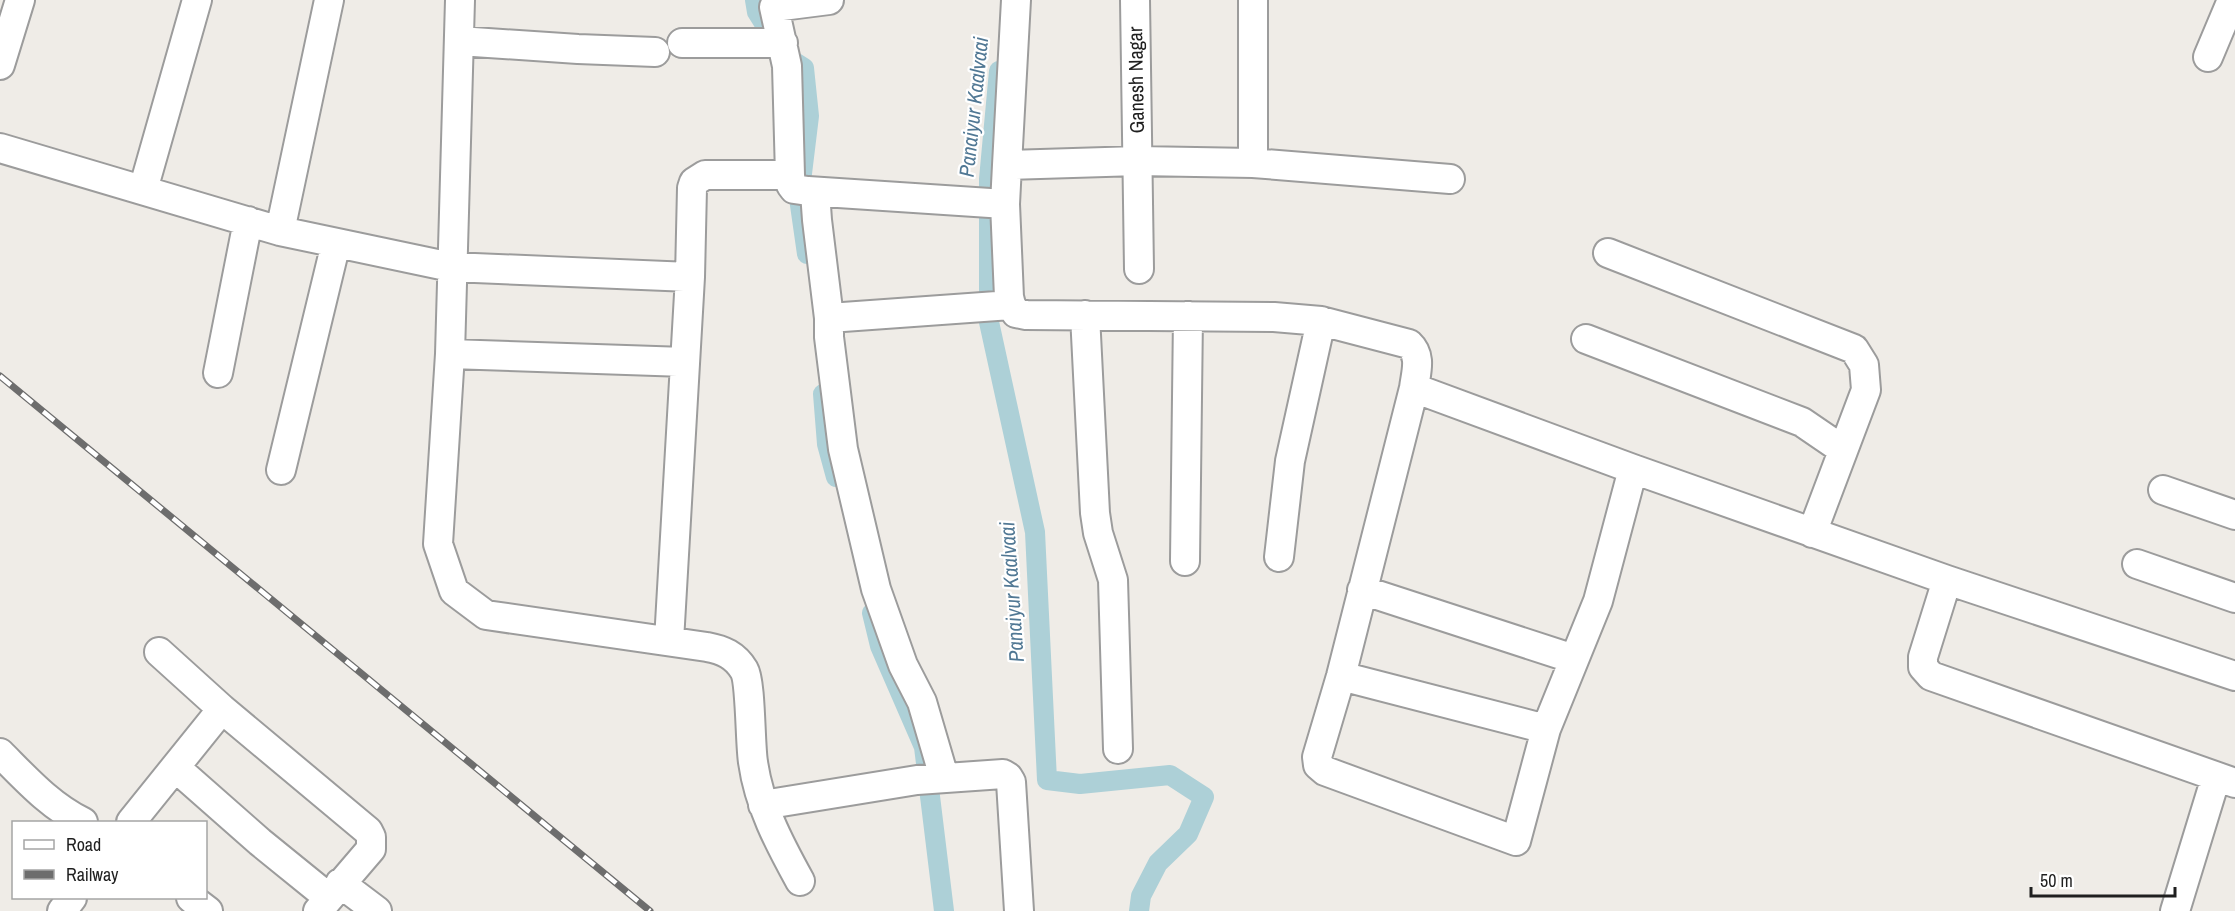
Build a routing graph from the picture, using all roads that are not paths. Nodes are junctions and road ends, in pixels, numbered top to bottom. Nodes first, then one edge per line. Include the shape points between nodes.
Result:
1 (20, 0) edge
2 (198, 0) edge
3 (329, 0) edge
4 (460, 0) edge
5 (829, 0) edge
6 (1016, 0) edge
7 (1136, 0) edge
8 (1253, 0) edge
9 (2232, 0) edge
10 (773, 4) edge
11 (459, 41) junction
12 (682, 43) dead end
13 (655, 52) dead end
14 (785, 53) junction
15 (2208, 57) dead end
16 (0, 65) edge
17 (0, 148) edge
18 (1137, 161) junction
19 (1253, 163) junction
20 (1006, 165) junction
21 (1450, 179) dead end
22 (802, 187) junction
23 (142, 190) junction
24 (992, 204) junction
25 (248, 221) junction
26 (280, 231) junction
27 (336, 243) junction
28 (1608, 253) dead end
29 (451, 267) junction
30 (1139, 269) dead end
31 (690, 277) junction
32 (1005, 306) junction
33 (1084, 315) junction
34 (1188, 316) junction
35 (829, 318) junction
36 (1321, 321) junction
37 (1586, 339) dead end
38 (450, 354) junction
39 (685, 362) junction
40 (218, 373) dead end
41 (1414, 388) junction
42 (1843, 450) junction
43 (1633, 469) junction
44 (281, 470) dead end
45 (2163, 490) dead end
46 (2235, 514) edge
47 (1812, 532) junction
48 (1279, 557) dead end
49 (1185, 561) dead end
50 (2137, 564) dead end
51 (1947, 580) junction
52 (1362, 590) junction
53 (2235, 598) edge
54 (669, 641) junction
55 (159, 652) dead end
56 (1574, 659) junction
57 (2235, 675) edge
58 (1341, 676) junction
59 (222, 709) junction
60 (1546, 729) junction
61 (1118, 749) dead end
62 (0, 753) edge
63 (176, 768) junction
64 (934, 778) junction
65 (2225, 780) edge
66 (763, 805) junction
67 (81, 821) edge
68 (132, 821) edge
69 (800, 881) dead end
70 (329, 898) edge
71 (193, 899) edge
72 (208, 911) edge
73 (377, 911) edge
74 (1019, 911) edge
75 (2175, 911) edge

1 - 16 street
2 - 23 street
3 - 26 street
4 - 11 street
5 - 10 street
6 - 20 street
7 - 18 street, Ganesh Nagar
8 - 19 street
9 - 15 street
10 - 14 street
11 - 13 street
11 - 29 street
12 - 14 street
14 - 22 street
17 - 23 street
18 - 19 street
18 - 20 street
18 - 30 street, Ganesh Nagar
19 - 21 street
20 - 24 street
22 - 24 street
22 - 31 street via 705,175 694,182
22 - 35 street via 817,220
23 - 25 street
24 - 32 street
25 - 26 street
25 - 40 street
26 - 27 street
27 - 29 street
27 - 44 street
28 - 42 street via 1854,349 1864,365 1866,390
29 - 31 street
29 - 38 street
31 - 39 street
32 - 33 street via 1026,315
32 - 35 street
33 - 34 street
33 - 61 street via 1095,513 1113,580
34 - 36 street
34 - 49 street
35 - 64 street via 843,449 876,589 903,665 922,702
36 - 41 street via 1409,344 1418,362
36 - 48 street via 1290,460
37 - 42 street via 1802,422
38 - 39 street
38 - 54 street via 438,544 454,591 486,615
39 - 54 street
41 - 43 street
41 - 52 street
42 - 47 street
43 - 47 street
43 - 56 street via 1598,601
45 - 46 street
47 - 51 street
50 - 53 street
51 - 57 street
51 - 65 street via 1923,657 1923,667 1931,676
52 - 56 street
52 - 58 street
54 - 66 street via 724,650 746,672 753,763
55 - 59 street
56 - 60 street
58 - 60 street
58 - 60 street via 1318,765 1325,771 1516,841
59 - 63 street
59 - 70 street via 368,831 371,849
62 - 67 street via 45,798
63 - 68 street
63 - 70 street
64 - 66 street
64 - 74 street via 1003,774 1008,777
65 - 75 street
66 - 69 street
70 - 73 street
71 - 72 street

